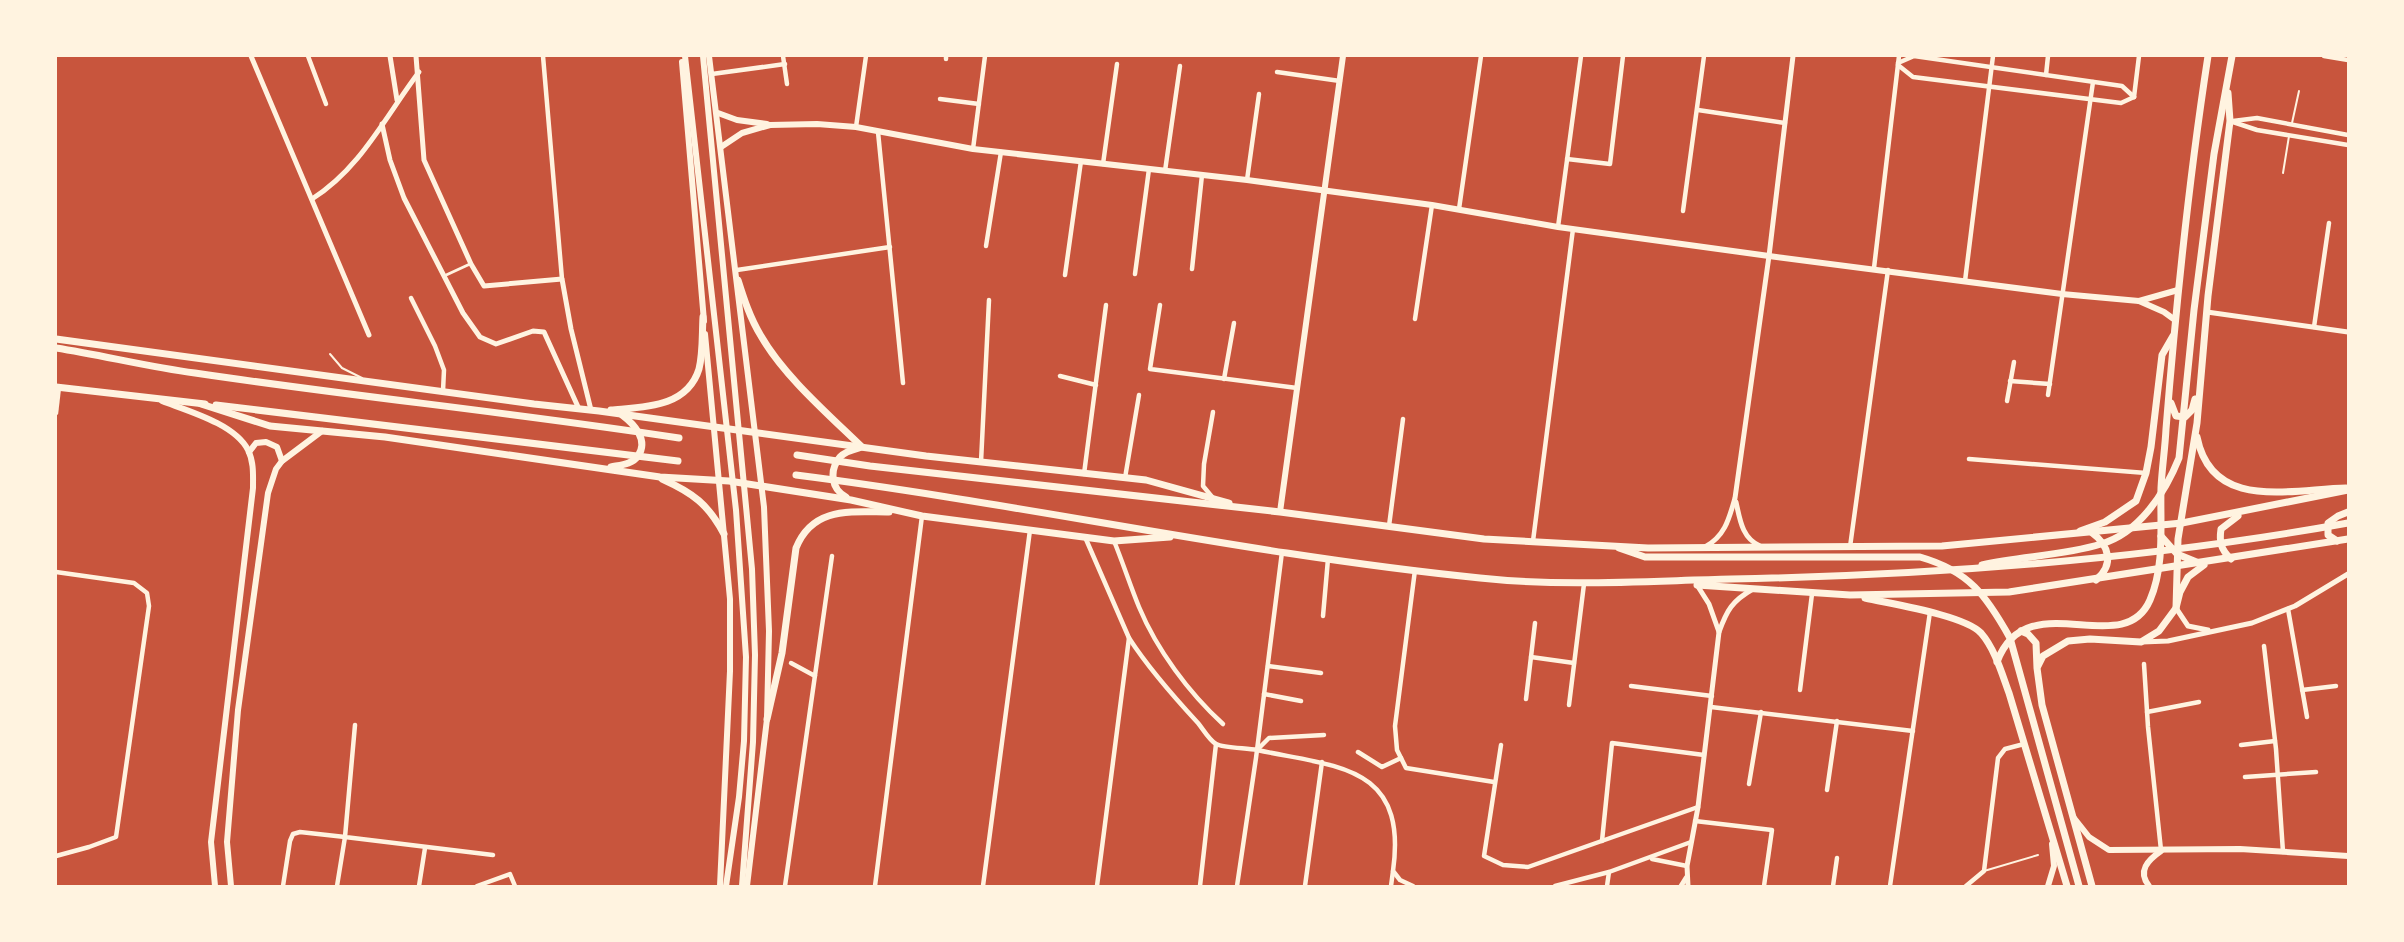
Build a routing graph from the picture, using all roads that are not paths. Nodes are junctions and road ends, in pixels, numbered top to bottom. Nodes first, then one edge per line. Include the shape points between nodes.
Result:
1 (251, 56) edge
2 (308, 56) edge
3 (390, 56) edge
4 (416, 56) edge
5 (543, 56) edge
6 (683, 56) edge
7 (703, 56) edge
8 (709, 56) edge
9 (783, 56) edge
10 (866, 56) edge
11 (985, 56) edge
12 (1343, 56) edge
13 (1481, 56) edge
14 (1581, 56) edge
15 (1623, 56) edge
16 (1704, 56) edge
17 (1793, 56) edge
18 (1899, 56) edge
19 (1993, 56) edge
20 (2048, 56) edge
21 (2139, 56) edge
22 (2208, 56) edge
23 (2232, 56) edge
24 (2325, 56) edge
25 (2349, 60) edge
26 (784, 64) junction
27 (1117, 64) dead end
28 (1898, 64) junction
29 (1180, 66) dead end
30 (1991, 66) junction
31 (419, 72) junction
32 (1277, 72) dead end
33 (712, 74) junction
34 (2046, 75) junction
35 (1340, 81) junction
36 (2092, 82) junction
37 (2227, 82) junction
38 (787, 84) dead end
39 (1989, 86) junction
40 (2299, 91) dead end
41 (1259, 94) dead end
42 (2134, 97) junction
43 (940, 99) dead end
44 (2090, 99) junction
45 (397, 100) junction
46 (326, 104) dead end
47 (979, 104) junction
48 (1698, 110) junction
49 (718, 113) junction
50 (2230, 121) junction
51 (1785, 123) junction
52 (382, 124) junction
53 (2292, 124) junction
54 (770, 125) junction
55 (856, 127) junction
56 (878, 132) junction
57 (2349, 135) edge
58 (2289, 136) junction
59 (2349, 145) edge
60 (721, 147) junction
61 (974, 149) junction
62 (1001, 152) junction
63 (1567, 159) junction
64 (1081, 161) junction
65 (1103, 164) junction
66 (1149, 169) junction
67 (1166, 171) junction
68 (2283, 173) dead end
69 (1202, 175) junction
70 (1246, 180) junction
71 (1324, 191) junction
72 (312, 199) junction
73 (1432, 205) junction
74 (1459, 209) junction
75 (1683, 211) dead end
76 (2329, 224) dead end
77 (1558, 227) junction
78 (1573, 229) junction
79 (986, 246) dead end
80 (890, 247) junction
81 (1769, 256) junction
82 (471, 264) junction
83 (1874, 268) junction
84 (1192, 269) dead end
85 (736, 270) junction
86 (1888, 270) junction
87 (1135, 274) dead end
88 (1065, 275) dead end
89 (444, 276) junction
90 (562, 279) junction
91 (738, 280) junction
92 (1965, 281) junction
93 (2178, 290) junction
94 (2062, 294) junction
95 (411, 298) dead end
96 (989, 300) dead end
97 (2139, 301) junction
98 (1106, 305) dead end
99 (1160, 305) dead end
100 (2207, 312) junction
101 (703, 317) junction
102 (1415, 319) dead end
103 (2175, 320) junction
104 (1234, 323) dead end
105 (2314, 327) junction
106 (2349, 332) edge
107 (2174, 334) junction
108 (369, 335) dead end
109 (56, 339) edge
110 (56, 348) edge
111 (330, 354) dead end
112 (2014, 362) dead end
113 (2202, 366) junction
114 (1060, 376) dead end
115 (1224, 379) junction
116 (370, 381) junction
117 (2010, 381) junction
118 (2170, 382) junction
119 (903, 383) dead end
120 (2050, 384) junction
121 (1096, 385) junction
122 (57, 387) edge
123 (1297, 388) junction
124 (443, 391) junction
125 (1138, 394) dead end
126 (2048, 395) dead end
127 (156, 398) junction
128 (2007, 401) dead end
129 (201, 404) junction
130 (579, 409) junction
131 (595, 410) junction
132 (1213, 412) dead end
133 (56, 413) edge
134 (621, 414) junction
135 (1403, 419) dead end
136 (2197, 423) junction
137 (714, 427) junction
138 (322, 431) junction
139 (756, 432) junction
140 (679, 438) dead end
141 (862, 447) junction
142 (249, 452) junction
143 (797, 455) dead end
144 (1969, 459) dead end
145 (282, 461) junction
146 (678, 461) dead end
147 (981, 462) junction
148 (606, 469) junction
149 (2146, 473) junction
150 (1084, 474) junction
151 (795, 475) dead end
152 (660, 477) junction
153 (1125, 478) junction
154 (719, 479) junction
155 (762, 486) junction
156 (2349, 489) edge
157 (1214, 498) junction
158 (1735, 498) junction
159 (851, 500) junction
160 (1251, 509) junction
161 (899, 512) junction
162 (1280, 512) junction
163 (2349, 512) edge
164 (2242, 513) junction
165 (922, 516) junction
166 (2181, 523) junction
167 (2349, 523) edge
168 (2161, 525) junction
169 (1389, 526) junction
170 (1030, 530) junction
171 (2091, 532) junction
172 (724, 534) junction
173 (2068, 535) junction
174 (1181, 536) junction
175 (2161, 536) junction
176 (1085, 537) junction
177 (2349, 539) edge
178 (1114, 541) junction
179 (1533, 541) junction
180 (2337, 541) junction
181 (1611, 546) junction
182 (1706, 547) junction
183 (1762, 547) junction
184 (1850, 547) junction
185 (1282, 552) junction
186 (2177, 554) junction
187 (832, 556) dead end
188 (1328, 558) junction
189 (2231, 559) junction
190 (2206, 563) junction
191 (2176, 567) junction
192 (1965, 569) junction
193 (2158, 569) junction
194 (1415, 570) junction
195 (56, 573) edge
196 (2349, 574) edge
197 (2096, 580) junction
198 (1670, 582) junction
199 (1584, 584) junction
200 (1697, 585) junction
201 (1753, 589) junction
202 (1812, 594) junction
203 (1850, 595) junction
204 (2176, 608) junction
205 (2288, 609) junction
206 (1930, 612) junction
207 (1323, 616) dead end
208 (1535, 623) dead end
209 (2021, 631) junction
210 (2209, 631) junction
211 (1719, 632) junction
212 (1129, 638) junction
213 (2141, 642) junction
214 (2264, 646) dead end
215 (231, 656) junction
216 (245, 657) junction
217 (1531, 657) junction
218 (1997, 662) junction
219 (791, 663) dead end
220 (1574, 663) junction
221 (2144, 664) dead end
222 (1268, 666) junction
223 (2037, 668) junction
224 (1320, 673) dead end
225 (815, 676) junction
226 (1631, 686) dead end
227 (2336, 686) dead end
228 (1800, 690) dead end
229 (2302, 690) junction
230 (1264, 694) junction
231 (1712, 696) junction
232 (1526, 699) dead end
233 (1301, 701) dead end
234 (2199, 702) dead end
235 (1569, 705) dead end
236 (1711, 707) junction
237 (1761, 712) junction
238 (2147, 712) junction
239 (2307, 717) dead end
240 (767, 719) junction
241 (1837, 721) junction
242 (1223, 724) dead end
243 (355, 725) dead end
244 (1913, 731) junction
245 (1324, 735) dead end
246 (2275, 741) junction
247 (1216, 744) junction
248 (2024, 744) junction
249 (1501, 745) dead end
250 (2241, 745) dead end
251 (1257, 750) junction
252 (1358, 752) dead end
253 (1704, 755) junction
254 (1401, 758) junction
255 (1322, 762) junction
256 (2316, 772) dead end
257 (2277, 774) junction
258 (2245, 777) dead end
259 (1494, 782) junction
260 (1749, 784) dead end
261 (1827, 790) dead end
262 (1698, 807) junction
263 (2074, 817) junction
264 (1695, 821) junction
265 (345, 837) junction
266 (2052, 837) junction
267 (1602, 841) junction
268 (1691, 842) junction
269 (425, 848) junction
270 (2161, 850) junction
271 (2283, 852) junction
272 (493, 855) dead end
273 (2038, 855) dead end
274 (56, 856) edge
275 (2349, 856) edge
276 (1649, 858) junction
277 (1837, 858) dead end
278 (1688, 866) junction
279 (1393, 871) junction
280 (1984, 871) junction
281 (1609, 872) junction
282 (1686, 878) junction
283 (215, 886) edge
284 (231, 886) edge
285 (283, 886) edge
286 (337, 886) edge
287 (419, 886) edge
288 (477, 886) edge
289 (514, 886) edge
290 (720, 886) edge
291 (726, 886) edge
292 (742, 886) edge
293 (747, 886) edge
294 (784, 886) edge
295 (875, 886) edge
296 (983, 886) edge
297 (1097, 886) edge
298 (1200, 886) edge
299 (1237, 886) edge
300 (1305, 886) edge
301 (1391, 886) edge
302 (1413, 886) edge
303 (1555, 886) edge
304 (1607, 886) edge
305 (1681, 886) edge
306 (1688, 886) edge
307 (1764, 886) edge
308 (1833, 886) edge
309 (1890, 886) edge
310 (1966, 886) edge
311 (2048, 886) edge
312 (2067, 886) edge
313 (2079, 886) edge
314 (2092, 886) edge
315 (2149, 886) edge

1 - 72 street
2 - 46 street
3 - 45 street
4 - 31 street
5 - 90 street
6 - 101 main road
6 - 291 main road via 737,520 746,657 740,786
7 - 292 main road via 752,568 753,742
8 - 33 main road
9 - 26 street
10 - 55 street
11 - 47 street
12 - 35 main road
13 - 74 street
14 - 63 street
15 - 63 street via 1610,164
16 - 48 street
17 - 51 street
18 - 28 street
19 - 30 street
20 - 34 street
21 - 42 street
22 - 93 main road
23 - 37 main road
24 - 25 street
26 - 33 street
26 - 38 street
27 - 65 street
28 - 30 street via 1914,56
28 - 39 street via 1913,77
28 - 83 street
29 - 67 street
30 - 34 street
30 - 39 street
31 - 45 street
31 - 82 street via 424,160
32 - 35 street
33 - 49 main road
34 - 36 street
35 - 71 main road
36 - 42 street via 2122,86
36 - 44 street
37 - 50 main road
37 - 192 main road via 2209,193 2179,458 2163,493 2145,515 2103,544
39 - 44 street
39 - 92 street
40 - 53 lane
41 - 70 street
42 - 44 street via 2121,103
43 - 47 street
44 - 94 street
45 - 52 street
47 - 61 street
48 - 51 street
48 - 75 street
49 - 54 main road
49 - 60 main road
50 - 53 street via 2257,118
50 - 58 street
50 - 100 main road
51 - 81 street
52 - 72 street via 339,180
52 - 89 street via 404,198
53 - 57 street
53 - 58 street
54 - 55 main road
54 - 60 main road via 742,133
55 - 56 main road
56 - 61 main road
56 - 80 street
58 - 59 street
58 - 68 lane
60 - 85 main road
61 - 62 main road
62 - 64 main road
62 - 79 street
63 - 77 street
64 - 65 main road
64 - 88 street
65 - 66 main road
66 - 67 main road
66 - 87 street
67 - 69 main road
69 - 70 main road
69 - 84 street
70 - 71 main road
71 - 73 main road
71 - 123 main road
72 - 108 street
73 - 74 main road
73 - 102 street
74 - 77 main road
76 - 105 street
77 - 78 main road
78 - 81 main road
78 - 179 street
80 - 85 street
80 - 119 street
81 - 83 main road
81 - 158 street
82 - 89 street
82 - 90 street via 484,286
83 - 86 main road
85 - 91 main road
86 - 92 main road
86 - 184 street
89 - 130 street via 480,337 496,344 533,331 544,332
90 - 131 street via 571,329
91 - 139 main road
91 - 141 main road via 762,338 805,391
92 - 94 main road
93 - 97 main road
93 - 103 main road
94 - 97 main road
94 - 120 street
95 - 124 street via 444,370
96 - 147 street
97 - 103 main road
98 - 121 street
99 - 115 street via 1150,369
100 - 105 street
100 - 113 main road
101 - 131 main road via 698,372 682,393 656,406
101 - 137 main road
103 - 107 main road
104 - 115 street
105 - 106 street
107 - 118 main road
107 - 149 main road via 2162,354
109 - 116 main road
110 - 140 main road via 193,373
111 - 116 lane via 342,368
112 - 117 street
113 - 118 main road via 2192,410 2185,417 2173,413
113 - 136 main road
114 - 121 street
115 - 123 street
116 - 124 main road
117 - 120 street
117 - 128 street
118 - 168 main road
120 - 126 street
121 - 150 street
122 - 127 main road
122 - 133 street
123 - 162 main road
124 - 130 main road
125 - 153 street
127 - 129 main road
127 - 142 main road via 210,419 242,440
129 - 138 main road via 270,426
129 - 146 main road
130 - 131 main road
131 - 134 main road
132 - 157 street via 1203,486
134 - 137 main road
134 - 148 main road via 636,425 640,435 638,456 630,463
135 - 169 street
136 - 156 main road via 2200,452 2217,476 2230,484 2267,492
136 - 166 main road
137 - 139 main road
137 - 154 main road
138 - 145 main road
138 - 148 main road via 385,436
139 - 141 main road
139 - 155 main road
141 - 147 main road
141 - 159 main road via 841,456 832,471 838,493
142 - 145 main road via 256,443 267,442 277,447
142 - 215 main road via 253,488
143 - 160 main road
144 - 149 street
145 - 216 main road via 268,493
147 - 150 main road
148 - 152 main road
149 - 173 main road via 2136,501 2105,522
150 - 153 main road
151 - 174 main road
152 - 154 main road
152 - 172 main road via 703,502
153 - 157 main road
154 - 155 main road
154 - 172 main road
155 - 159 main road
155 - 240 main road via 769,631
156 - 164 main road
157 - 160 main road
158 - 182 street via 1724,531
158 - 183 street via 1745,534
159 - 161 main road
160 - 162 main road
161 - 165 main road
161 - 240 main road via 839,512 823,517 801,535
162 - 169 main road
163 - 180 main road via 2328,523 2328,535
164 - 166 main road
164 - 189 main road via 2221,529 2223,552
165 - 170 main road
165 - 295 street
166 - 168 main road
166 - 186 main road
167 - 192 main road via 2116,557
168 - 171 main road
168 - 175 main road
169 - 179 main road via 1484,539
170 - 176 main road
170 - 296 street
171 - 173 main road
171 - 197 main road via 2107,550 2108,564
172 - 290 main road via 730,599 730,671
173 - 184 main road via 1942,546
174 - 178 main road
174 - 185 main road
175 - 186 main road
175 - 193 main road
176 - 178 main road
176 - 212 street
177 - 180 main road
178 - 242 street via 1156,639
179 - 181 main road
180 - 189 main road
181 - 182 main road
181 - 313 main road via 1646,557 1920,557 1961,573 1991,604 2010,638
182 - 183 main road
183 - 184 main road
185 - 188 main road
185 - 222 street
186 - 190 main road
186 - 191 main road
187 - 225 street
188 - 194 main road
188 - 207 street
189 - 190 main road
190 - 191 main road
190 - 204 main road via 2188,577
191 - 193 main road
191 - 204 main road
192 - 198 main road via 1882,576
193 - 197 main road
193 - 209 main road via 2150,600 2130,622 2110,626 2048,622
194 - 199 main road
194 - 254 street via 1395,726
195 - 274 street via 134,583 147,593 149,606 116,837
196 - 205 street
197 - 203 main road via 2009,592
198 - 199 main road
198 - 200 main road
199 - 220 street
200 - 201 main road
200 - 211 street
201 - 202 main road
201 - 211 street via 1738,597 1729,608
202 - 203 main road
202 - 228 street
203 - 206 main road
204 - 210 street via 2188,626
204 - 213 main road via 2159,631
205 - 210 street
205 - 229 street
206 - 218 main road via 1980,632
206 - 244 street
208 - 217 street
209 - 218 main road via 2007,642
209 - 223 main road via 2036,643
210 - 213 street via 2168,641
211 - 231 street
212 - 247 street via 1148,667
212 - 297 street
213 - 223 main road via 2068,641 2043,656
214 - 246 street
215 - 216 main road
215 - 283 main road via 211,842
216 - 284 main road via 227,842
217 - 220 street
217 - 232 street
218 - 248 main road
219 - 225 street
220 - 235 street
221 - 238 street
222 - 224 street
222 - 230 street
223 - 263 main road via 2042,705
225 - 294 street
226 - 231 street
227 - 229 street
229 - 239 street
230 - 233 street
230 - 251 street
231 - 236 street
234 - 238 street
236 - 237 street
236 - 253 street
237 - 241 street
237 - 260 street
238 - 270 street
240 - 293 main road
241 - 244 street
241 - 261 street
243 - 265 street
244 - 309 street
245 - 251 street via 1269,738
246 - 250 street
246 - 257 street
247 - 251 street
247 - 298 street
248 - 266 main road
248 - 280 street via 2005,749 1998,758
249 - 259 street
251 - 255 street
251 - 299 street
252 - 254 street via 1382,767
253 - 262 street
253 - 267 street via 1612,743
254 - 259 street via 1406,768
255 - 279 street via 1360,776 1378,792 1393,814 1397,837
255 - 300 street
256 - 257 street
257 - 258 street
257 - 271 street
259 - 267 street via 1484,856 1503,865 1528,867
262 - 264 street
262 - 267 street
263 - 270 main road via 2089,837 2109,850
263 - 314 main road
264 - 268 street
264 - 307 street via 1772,830
265 - 269 street
265 - 285 street via 293,834
265 - 286 street
266 - 311 main road via 2054,866
266 - 312 main road
268 - 276 street
268 - 278 street
269 - 272 street
269 - 287 street
270 - 271 main road
270 - 315 main road via 2147,860 2143,872
271 - 275 main road
273 - 280 lane
276 - 278 street
276 - 281 street
277 - 308 street
278 - 282 street
279 - 301 street
279 - 302 street
280 - 310 street
281 - 303 street
281 - 304 street
282 - 305 street
282 - 306 street
288 - 289 street via 510,874

